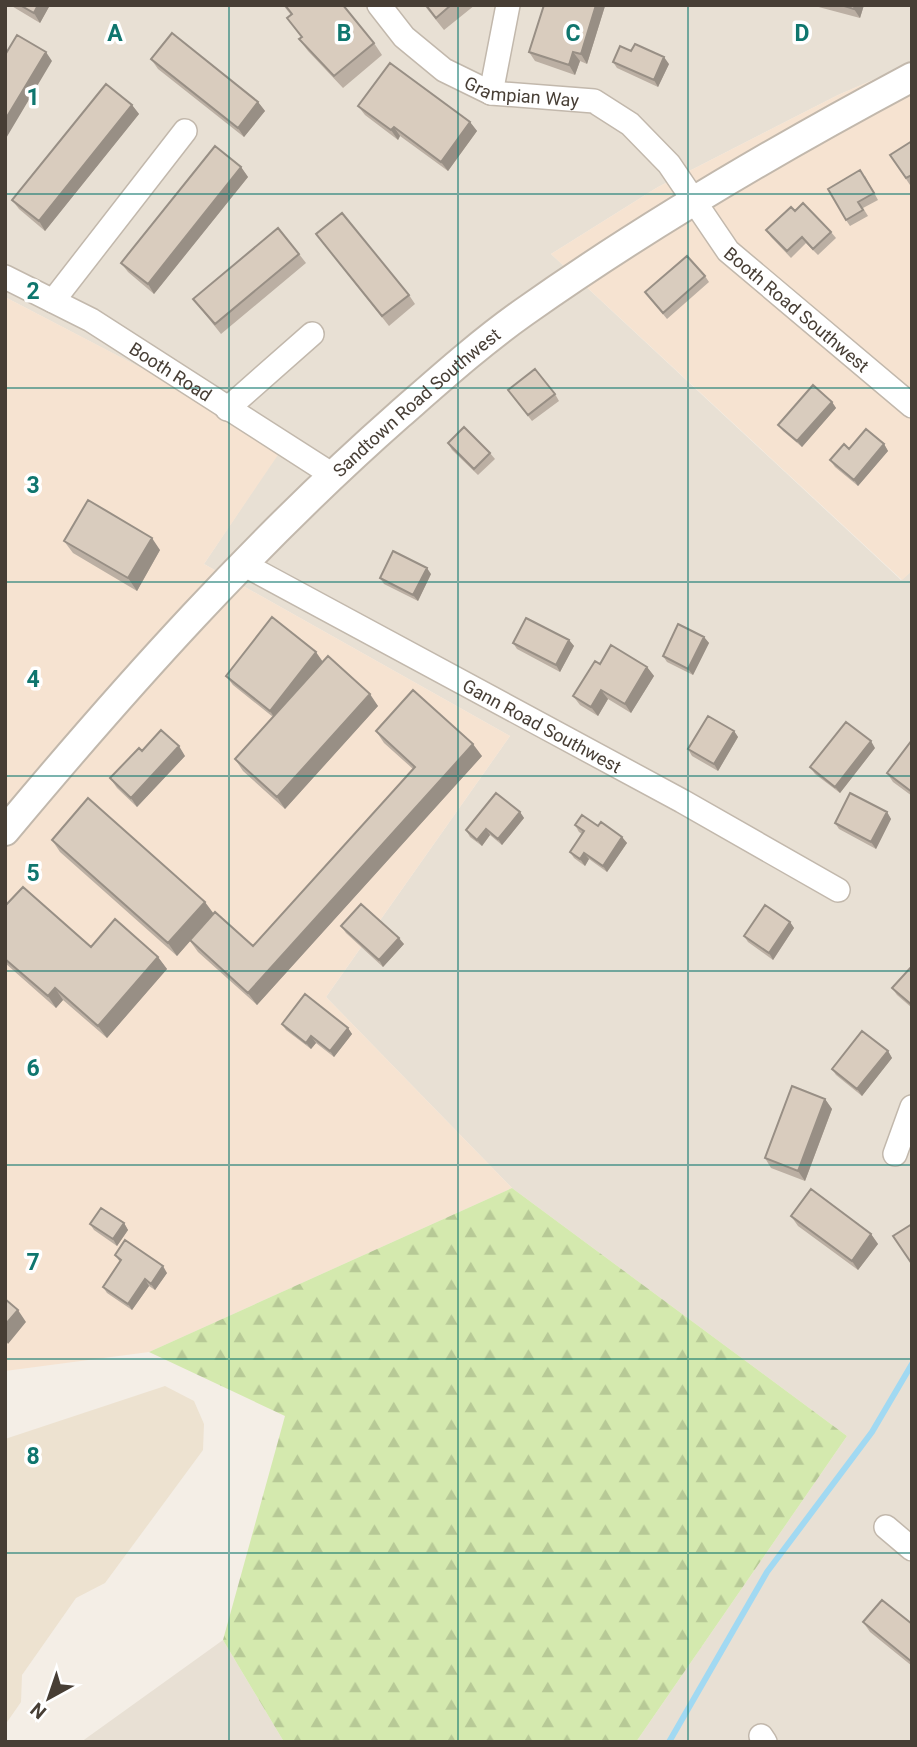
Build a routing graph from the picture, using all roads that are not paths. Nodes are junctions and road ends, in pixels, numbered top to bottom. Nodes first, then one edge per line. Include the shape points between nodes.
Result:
1 (379, 5) edge
2 (508, 5) edge
3 (912, 77) edge
4 (491, 93) junction
5 (185, 131) dead end
6 (694, 201) junction
7 (5, 277) edge
8 (53, 301) junction
9 (312, 334) dead end
10 (912, 406) edge
11 (227, 409) junction
12 (331, 474) junction
13 (243, 564) junction
14 (5, 831) edge
15 (838, 890) dead end
16 (912, 1107) edge
17 (895, 1154) dead end
18 (886, 1527) dead end
19 (912, 1549) edge

1 - 4 street, Grampian Way via 404,37 443,70
2 - 4 street
3 - 6 street, Sandtown Road Southwest
4 - 6 street, Grampian Way via 594,102 630,124 669,164
5 - 8 street
6 - 10 street, Booth Road Southwest via 728,251
6 - 12 street, Sandtown Road Southwest via 522,313
7 - 8 street, Booth Road
8 - 11 street, Booth Road via 91,320
9 - 11 street
11 - 12 street, Booth Road
12 - 13 street, Sandtown Road Southwest
13 - 14 street, Sandtown Road Southwest
13 - 15 street, Gann Road Southwest
16 - 17 street
18 - 19 street

